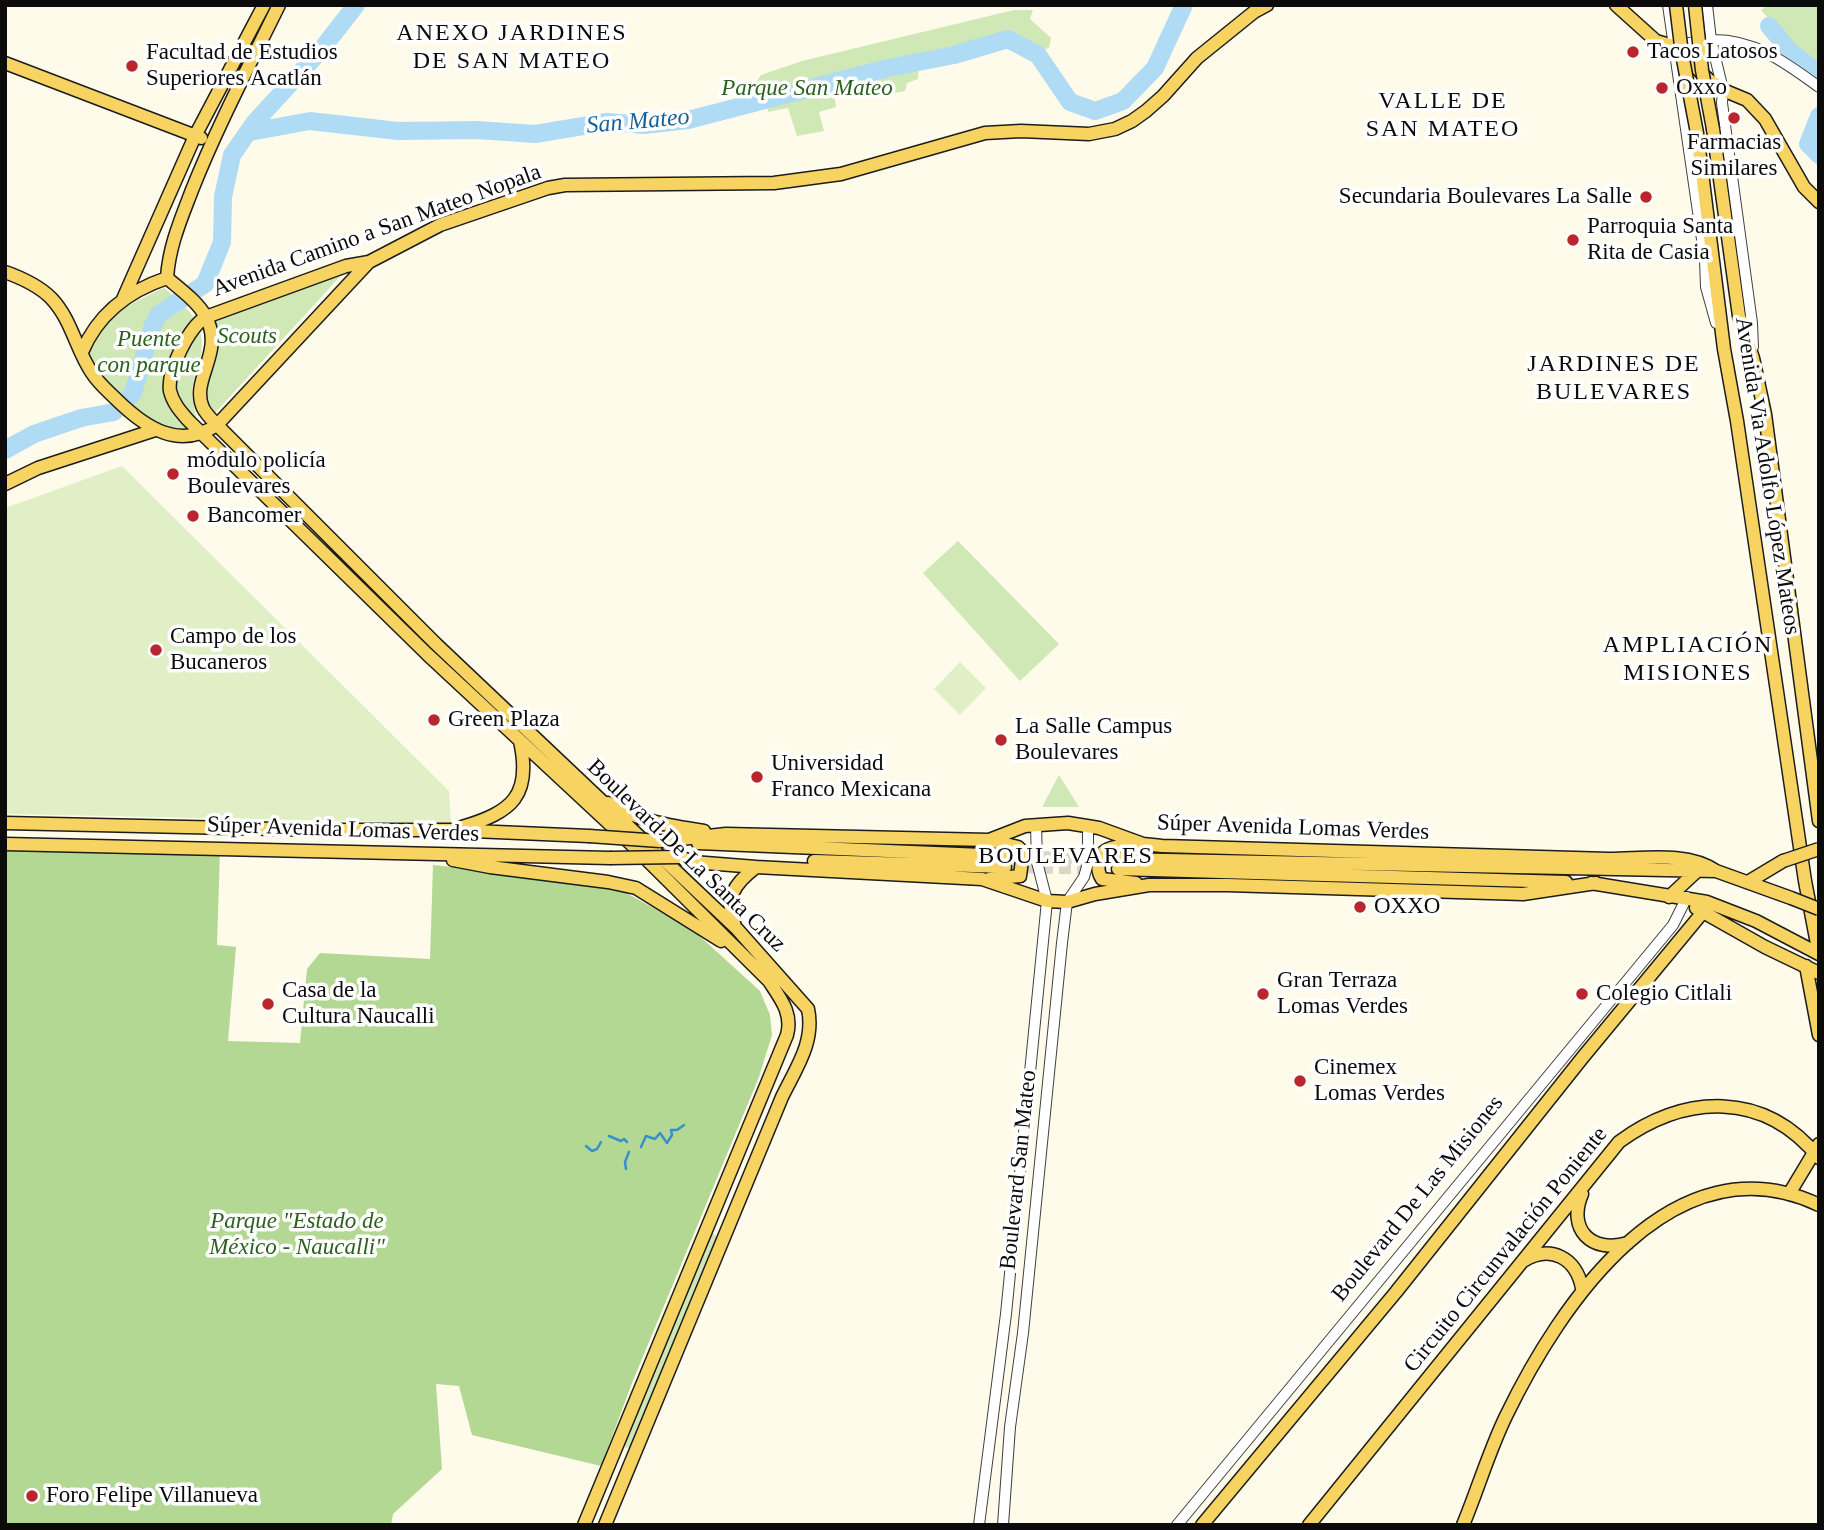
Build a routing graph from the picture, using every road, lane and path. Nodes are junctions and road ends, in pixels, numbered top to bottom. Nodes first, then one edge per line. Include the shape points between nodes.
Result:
1 (264, 5) edge
2 (279, 5) edge
3 (1267, 5) edge
4 (1616, 5) edge
5 (1668, 5) edge
6 (1676, 5) edge
7 (1695, 5) edge
8 (1706, 5) edge
9 (1711, 40) junction
10 (1673, 46) junction
11 (5, 63) edge
12 (1819, 88) edge
13 (1723, 90) junction
14 (195, 136) junction
15 (211, 142) junction
16 (1819, 202) edge
17 (369, 262) junction
18 (5, 272) edge
19 (167, 278) junction
20 (123, 299) junction
21 (203, 312) junction
22 (1724, 349) junction
23 (82, 352) junction
24 (1753, 358) junction
25 (217, 425) junction
26 (155, 430) junction
27 (203, 434) junction
28 (5, 484) edge
29 (520, 740) junction
30 (584, 786) junction
31 (1819, 821) edge
32 (5, 823) edge
33 (1036, 825) junction
34 (1088, 826) junction
35 (450, 830) junction
36 (726, 834) junction
37 (989, 840) junction
38 (662, 841) junction
39 (5, 844) edge
40 (1143, 844) junction
41 (1819, 849) edge
42 (429, 853) junction
43 (679, 857) junction
44 (757, 867) junction
45 (1697, 871) junction
46 (1716, 871) junction
47 (982, 880) junction
48 (1748, 881) junction
49 (1597, 883) junction
50 (1149, 885) junction
51 (1669, 897) junction
52 (1686, 897) junction
53 (1047, 901) junction
54 (1067, 902) junction
55 (1819, 909) edge
56 (1703, 912) junction
57 (737, 929) junction
58 (1819, 954) edge
59 (744, 955) junction
60 (1812, 970) edge
61 (1819, 1035) edge
62 (1817, 1151) edge
63 (1586, 1183) junction
64 (1789, 1194) junction
65 (1819, 1205) edge
66 (1628, 1242) junction
67 (1520, 1264) junction
68 (1582, 1288) junction
69 (584, 1525) edge
70 (605, 1525) edge
71 (979, 1525) edge
72 (1003, 1525) edge
73 (1177, 1525) edge
74 (1202, 1525) edge
75 (1308, 1525) edge
76 (1462, 1525) edge

1 - 14 main road
2 - 15 main road
3 - 17 main road, Avenida Camino a San Mateo Nopala via 1197,58 1146,111 1115,129 1089,134 985,132 841,174 775,183 548,188 430,229
4 - 10 main road via 1656,41
5 - 10 street
6 - 22 main road, Avenida Via Adolfo López Mateos, bridge
7 - 24 main road, Avenida Via Adolfo López Mateos, bridge via 1739,316
8 - 9 street
9 - 10 street
9 - 12 street via 1773,54
9 - 13 street
10 - 13 main road
10 - 22 street via 1706,287
11 - 14 main road
13 - 16 main road via 1747,100 1765,119 1804,187
13 - 24 street
14 - 15 main road
14 - 20 main road
15 - 19 main road via 174,235
17 - 21 main road, Avenida Camino a San Mateo Nopala
17 - 25 main road
18 - 23 main road via 25,279 50,298
19 - 20 main road
19 - 21 main road
20 - 23 main road via 95,325
21 - 25 main road, Boulevard De La Santa Cruz via 212,335 212,352 201,401
21 - 27 main road, Boulevard De La Santa Cruz via 170,384 174,402
22 - 58 main road, Avenida Via Adolfo López Mateos
23 - 26 main road via 92,373 133,415
24 - 31 main road, Avenida Via Adolfo López Mateos via 1765,414
25 - 27 main road
25 - 30 main road, Boulevard De La Santa Cruz
26 - 27 main road
26 - 28 main road via 38,468
27 - 29 main road, Boulevard De La Santa Cruz
29 - 35 main road via 525,775 510,805 490,818
29 - 59 main road, Boulevard De La Santa Cruz
30 - 36 main road via 611,805 648,820
30 - 57 main road, Boulevard De La Santa Cruz
32 - 35 main road, Súper Avenida Lomas Verdes
33 - 34 main road, Súper Avenida Lomas Verdes
33 - 37 main road, Súper Avenida Lomas Verdes
33 - 53 street, Boulevard San Mateo via 1038,869
34 - 40 main road, Súper Avenida Lomas Verdes
34 - 54 street, Boulevard San Mateo via 1084,877
35 - 38 main road, Súper Avenida Lomas Verdes, bridge
36 - 37 main road, Súper Avenida Lomas Verdes
36 - 38 main road, Súper Avenida Lomas Verdes
37 - 47 main road via 1022,848 1022,873
38 - 43 main road, Súper Avenida Lomas Verdes via 1005,861
39 - 42 main road, Súper Avenida Lomas Verdes
40 - 46 main road, Súper Avenida Lomas Verdes via 1679,859
40 - 50 main road via 1105,851 1098,873 1102,879
41 - 48 main road, bridge via 1783,861
42 - 43 main road, Súper Avenida Lomas Verdes, bridge
42 - 59 main road via 490,867 636,888
43 - 44 main road, Súper Avenida Lomas Verdes
44 - 47 main road, Súper Avenida Lomas Verdes
44 - 57 main road via 732,894 730,913
45 - 46 main road, Súper Avenida Lomas Verdes
45 - 49 main road, Súper Avenida Lomas Verdes via 1117,864
45 - 51 main road
46 - 48 main road, Súper Avenida Lomas Verdes
47 - 53 main road, Súper Avenida Lomas Verdes
48 - 55 main road, Súper Avenida Lomas Verdes, bridge
49 - 50 main road, Súper Avenida Lomas Verdes via 1523,894
49 - 51 main road, Súper Avenida Lomas Verdes
50 - 54 main road, Súper Avenida Lomas Verdes
51 - 52 main road, Súper Avenida Lomas Verdes
52 - 56 main road
52 - 58 main road, Súper Avenida Lomas Verdes via 1731,910
52 - 73 street, Boulevard De Las Misiones via 1674,925
53 - 54 main road, Súper Avenida Lomas Verdes
53 - 71 street, Boulevard San Mateo via 1005,1327
54 - 72 street, Boulevard San Mateo
56 - 60 main road
56 - 74 main road, Boulevard De Las Misiones
57 - 70 main road, Boulevard De La Santa Cruz via 808,1009 810,1035
59 - 69 main road, Boulevard De La Santa Cruz via 787,1007 787,1035
60 - 61 main road
62 - 63 main road, Circuito Circunvalación Poniente via 1762,1115 1736,1106 1710,1106 1634,1131 1619,1142
62 - 64 main road
63 - 66 main road via 1577,1210 1581,1231 1603,1244
63 - 67 main road, Circuito Circunvalación Poniente
64 - 65 main road
64 - 66 main road via 1756,1189 1701,1198 1675,1207
66 - 68 main road
67 - 68 main road via 1538,1254 1563,1256 1574,1267
67 - 75 main road, Circuito Circunvalación Poniente
68 - 76 main road via 1539,1352 1504,1418

